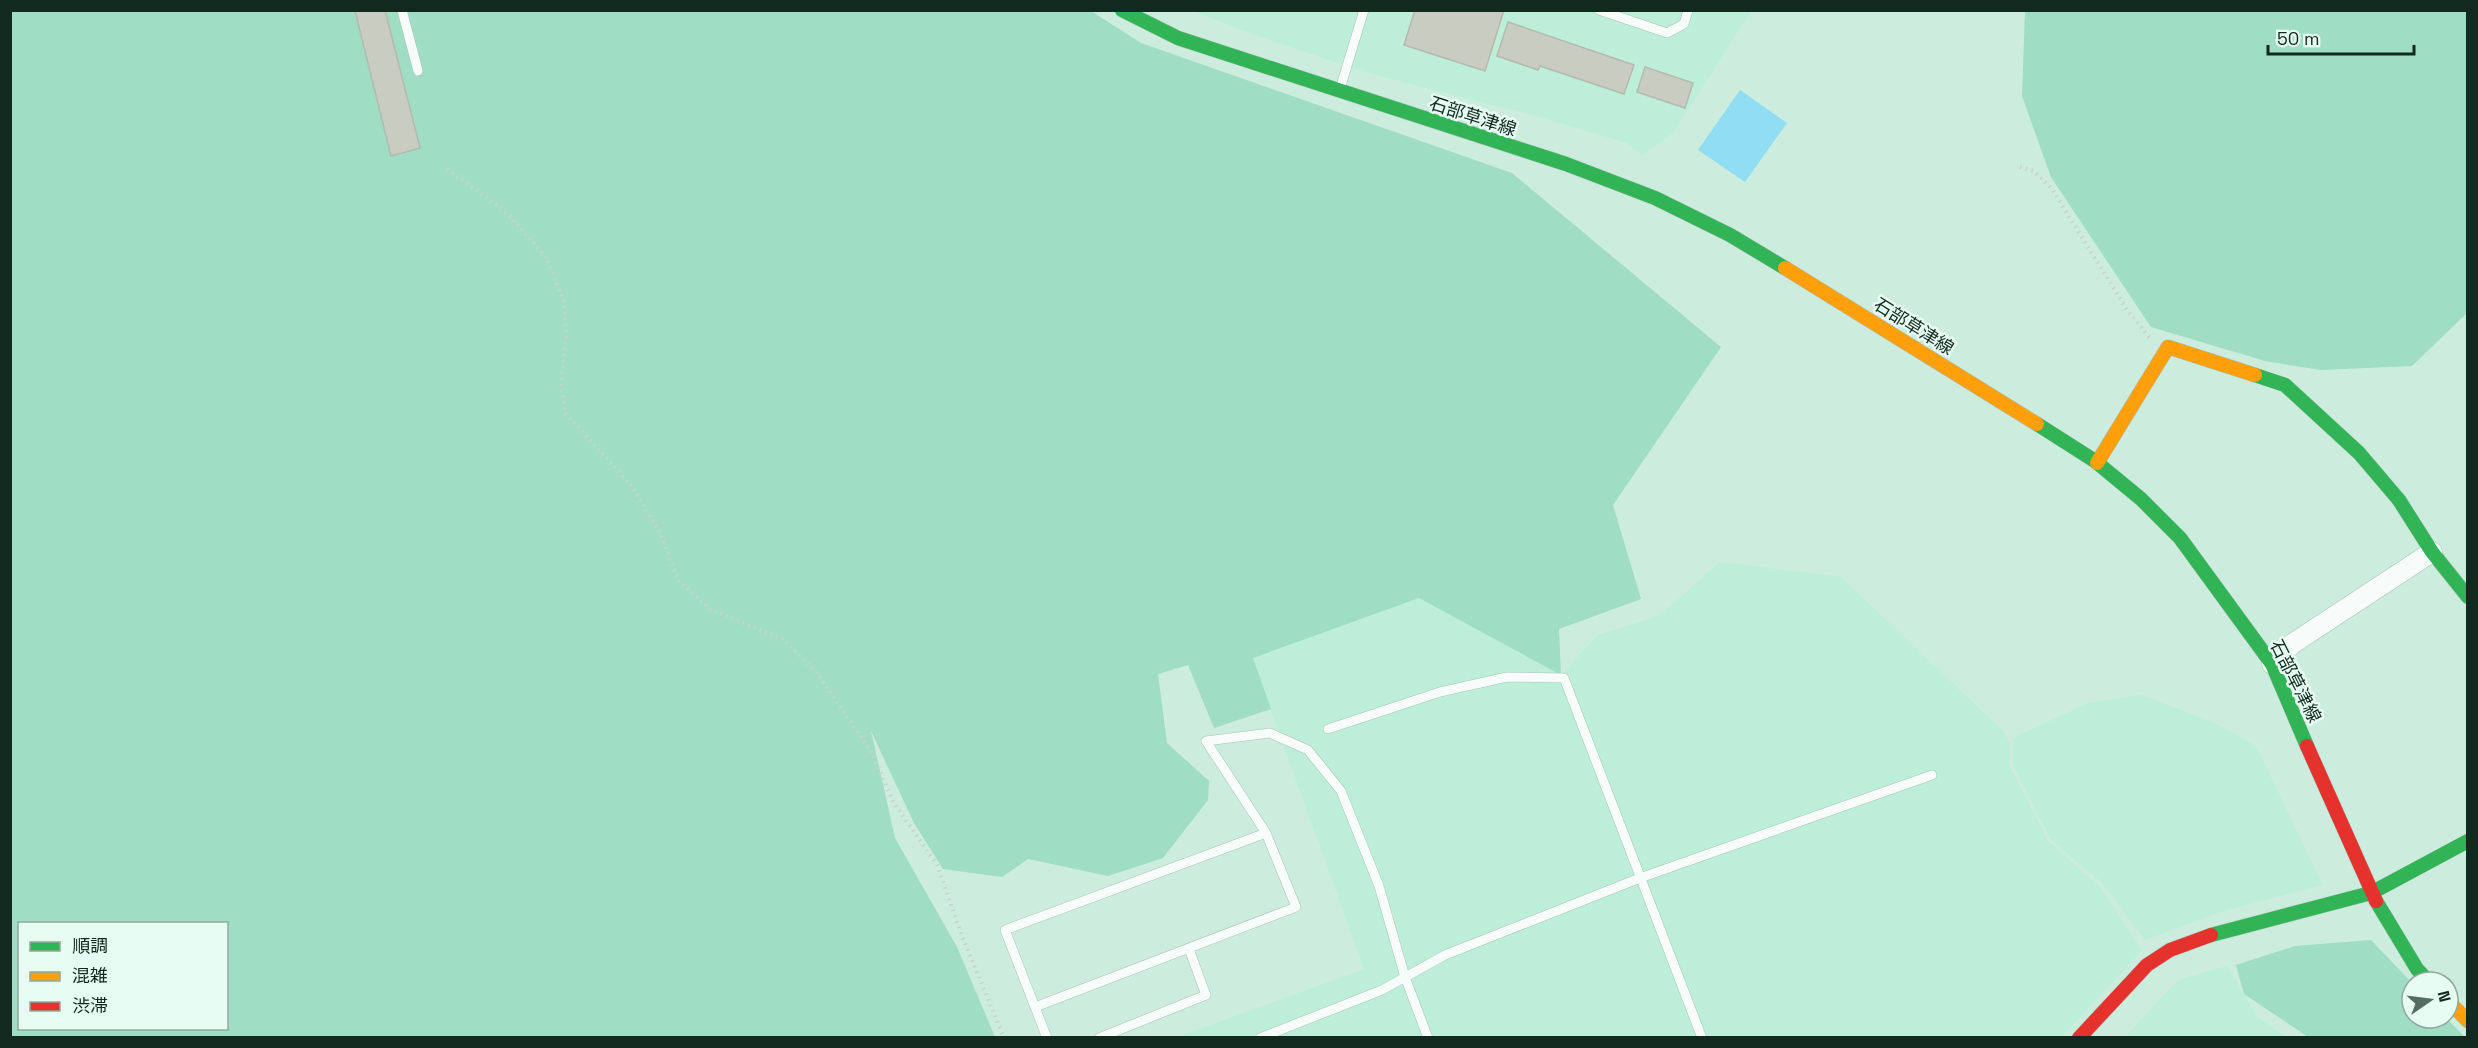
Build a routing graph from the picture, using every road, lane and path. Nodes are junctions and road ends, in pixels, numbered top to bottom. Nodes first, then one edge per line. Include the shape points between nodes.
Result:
1 (402, 10) edge
2 (1122, 10) edge
3 (1364, 10) edge
4 (1599, 10) edge
5 (1688, 10) edge
6 (418, 71) dead end
7 (1339, 92) junction
8 (2020, 167) dead end
9 (447, 169) dead end
10 (2168, 347) junction
11 (2097, 463) junction
12 (2432, 552) junction
13 (2468, 597) edge
14 (2272, 664) junction
15 (1328, 729) dead end
16 (1932, 775) dead end
17 (1266, 834) junction
18 (2468, 841) edge
19 (1640, 878) junction
20 (2371, 893) junction
21 (1189, 949) junction
22 (2418, 970) edge
23 (1405, 978) junction
24 (1035, 1007) junction
25 (1004, 1038) edge
26 (1047, 1038) edge
27 (1100, 1038) edge
28 (1260, 1038) edge
29 (1428, 1038) edge
30 (1702, 1038) edge
31 (2079, 1038) edge

1 - 6 lane
2 - 7 main road, 石部草津線 via 1178,38
3 - 7 lane
4 - 5 lane via 1667,33 1684,24
7 - 11 main road, 石部草津線 via 1566,164 1655,198 1730,235 1830,294
8 - 10 path via 2034,171 2052,189 2127,310 2149,338
9 - 25 path via 507,213 547,258 564,302 566,337 561,387 566,414 631,485 660,533 678,580 710,609 784,640 817,673 872,753 894,803 937,865
10 - 11 main road
10 - 12 main road via 2285,386 2359,453 2399,500
11 - 14 main road, 石部草津線 via 2180,538
12 - 13 main road
12 - 14 street via 2292,644
14 - 20 main road, 石部草津線
15 - 19 lane via 1440,692 1508,677 1564,678
16 - 19 lane
17 - 21 lane via 1296,907
17 - 23 lane via 1206,741 1270,733 1308,750 1341,792 1379,886
17 - 24 lane via 1005,930
18 - 20 main road
19 - 23 lane via 1445,956
19 - 30 lane
20 - 22 main road, 石部草津線
20 - 31 main road via 2222,931 2170,950 2147,965
21 - 24 lane
21 - 27 lane via 1206,995
23 - 28 lane
23 - 29 lane
24 - 26 lane

